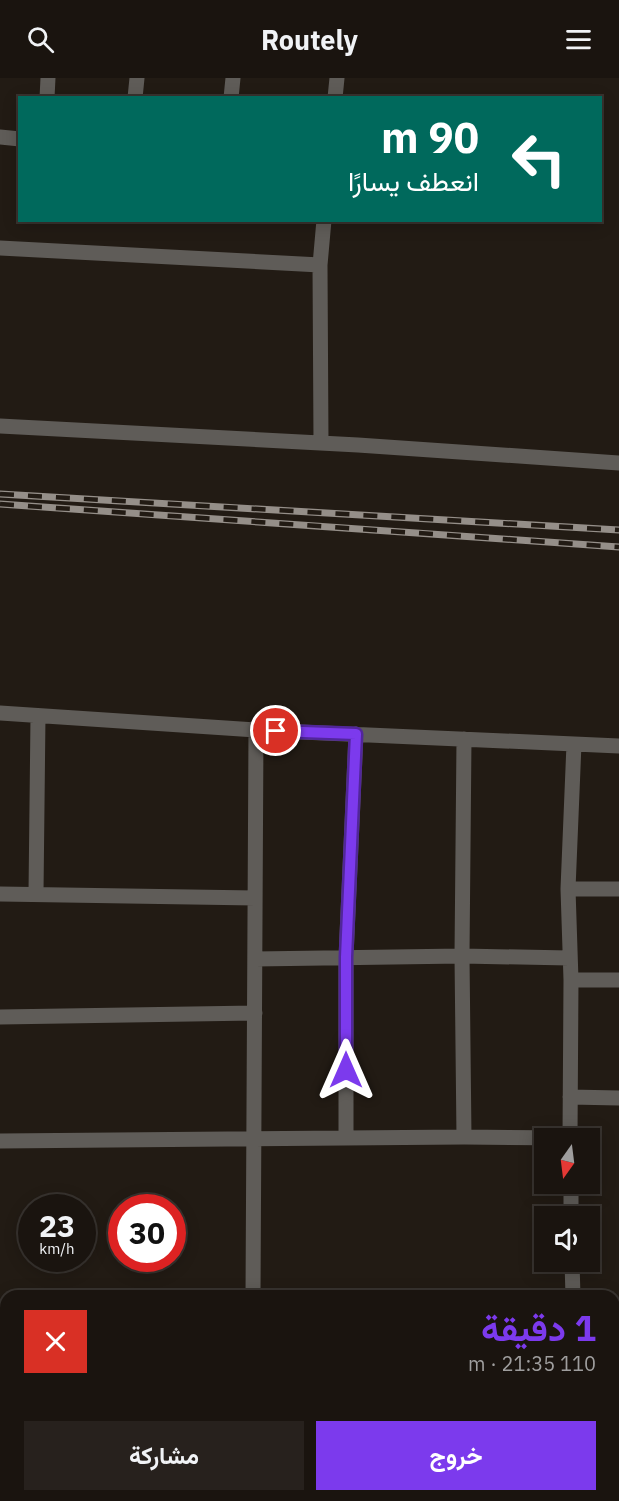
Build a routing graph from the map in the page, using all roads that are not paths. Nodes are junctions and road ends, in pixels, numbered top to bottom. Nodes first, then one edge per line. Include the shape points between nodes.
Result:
1 (48, 78) edge
2 (137, 78) edge
3 (233, 78) edge
4 (337, 78) edge
5 (47, 96) edge
6 (135, 96) edge
7 (231, 96) edge
8 (336, 96) edge
9 (0, 138) edge
10 (18, 139) edge
11 (324, 222) edge
12 (0, 248) edge
13 (320, 265) junction
14 (0, 426) edge
15 (321, 443) junction
16 (619, 463) edge
17 (0, 713) edge
18 (38, 716) junction
19 (256, 730) junction
20 (356, 734) junction
21 (464, 739) junction
22 (574, 744) junction
23 (619, 746) edge
24 (568, 889) junction
25 (619, 889) edge
26 (36, 893) junction
27 (0, 894) edge
28 (255, 898) junction
29 (462, 956) junction
30 (346, 957) junction
31 (569, 958) junction
32 (255, 959) junction
33 (571, 980) junction
34 (619, 980) edge
35 (255, 1013) junction
36 (0, 1017) edge
37 (570, 1097) junction
38 (619, 1098) edge
39 (570, 1128) edge
40 (346, 1137) junction
41 (464, 1137) junction
42 (534, 1138) edge
43 (254, 1140) junction
44 (0, 1141) edge
45 (572, 1272) edge
46 (253, 1290) edge
47 (573, 1290) edge

1 - 5 street
2 - 6 street
3 - 7 street
4 - 8 street
9 - 10 street
11 - 13 street
12 - 13 street
13 - 15 street
14 - 15 street
15 - 16 street
17 - 18 street
18 - 19 street
18 - 26 street
19 - 20 street
19 - 28 street
20 - 21 street
20 - 30 street
21 - 22 street
21 - 29 street
22 - 23 street
22 - 24 street
24 - 25 street
24 - 31 street
26 - 27 street
26 - 28 street
28 - 32 street
29 - 30 street
29 - 31 street
29 - 41 street
30 - 32 street
30 - 40 street
31 - 33 street
32 - 35 street
33 - 34 street
33 - 37 street
35 - 36 street
35 - 43 street
37 - 38 street
37 - 39 street
40 - 41 street
40 - 43 street
41 - 42 street
43 - 44 street
43 - 46 street
45 - 47 street

